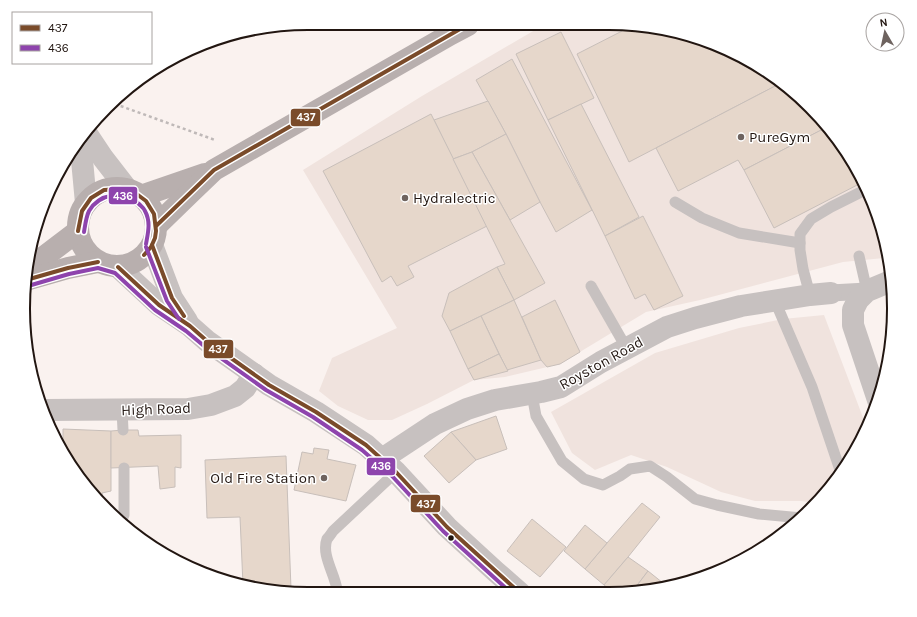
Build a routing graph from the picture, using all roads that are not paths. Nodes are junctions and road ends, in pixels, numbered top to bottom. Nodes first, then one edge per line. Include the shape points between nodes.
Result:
1 (459, 30) edge
2 (90, 137) edge
3 (80, 150) edge
4 (214, 170) junction
5 (861, 192) edge
6 (134, 193) junction
7 (86, 202) junction
8 (676, 202) dead end
9 (78, 231) junction
10 (154, 235) junction
11 (800, 243) junction
12 (859, 256) dead end
13 (108, 264) junction
14 (33, 265) edge
15 (32, 278) edge
16 (886, 283) edge
17 (591, 286) dead end
18 (868, 291) junction
19 (820, 294) junction
20 (775, 301) junction
21 (190, 326) junction
22 (627, 348) junction
23 (254, 374) junction
24 (875, 390) edge
25 (532, 394) junction
26 (49, 410) edge
27 (838, 465) edge
28 (389, 466) junction
29 (124, 468) dead end
30 (123, 516) edge
31 (793, 517) edge
32 (338, 587) edge
33 (513, 587) edge

1 - 4 main road
2 - 6 street via 103,158
3 - 7 street
4 - 6 main road
4 - 10 main road
5 - 11 lane via 811,219 800,234
6 - 7 main road via 116,188 105,190
6 - 10 main road via 149,204 154,215
7 - 9 main road via 78,221
8 - 11 lane via 702,218 739,233
9 - 13 main road via 81,243 88,254
9 - 14 main road
10 - 13 main road via 146,254 138,261 128,265
10 - 21 street via 172,298
11 - 19 lane via 803,268
12 - 18 lane
13 - 15 main road via 68,268
13 - 21 street
16 - 18 street
17 - 22 lane
18 - 19 street
18 - 24 street via 858,300 853,310 853,326
19 - 20 street, Royston Road
20 - 22 street, Royston Road via 741,306 695,318 667,327
20 - 27 lane via 812,386
21 - 23 street
22 - 25 street, Royston Road via 561,387
23 - 26 street, High Road via 245,388 235,396 211,406 123,420
23 - 28 street via 345,430
25 - 28 street, Royston Road via 494,400 435,424 405,443
25 - 31 lane via 536,416 562,461 584,479 603,484 630,469 650,466 695,499 759,514
28 - 32 lane via 327,540 326,553
28 - 33 street via 447,527
29 - 30 lane

